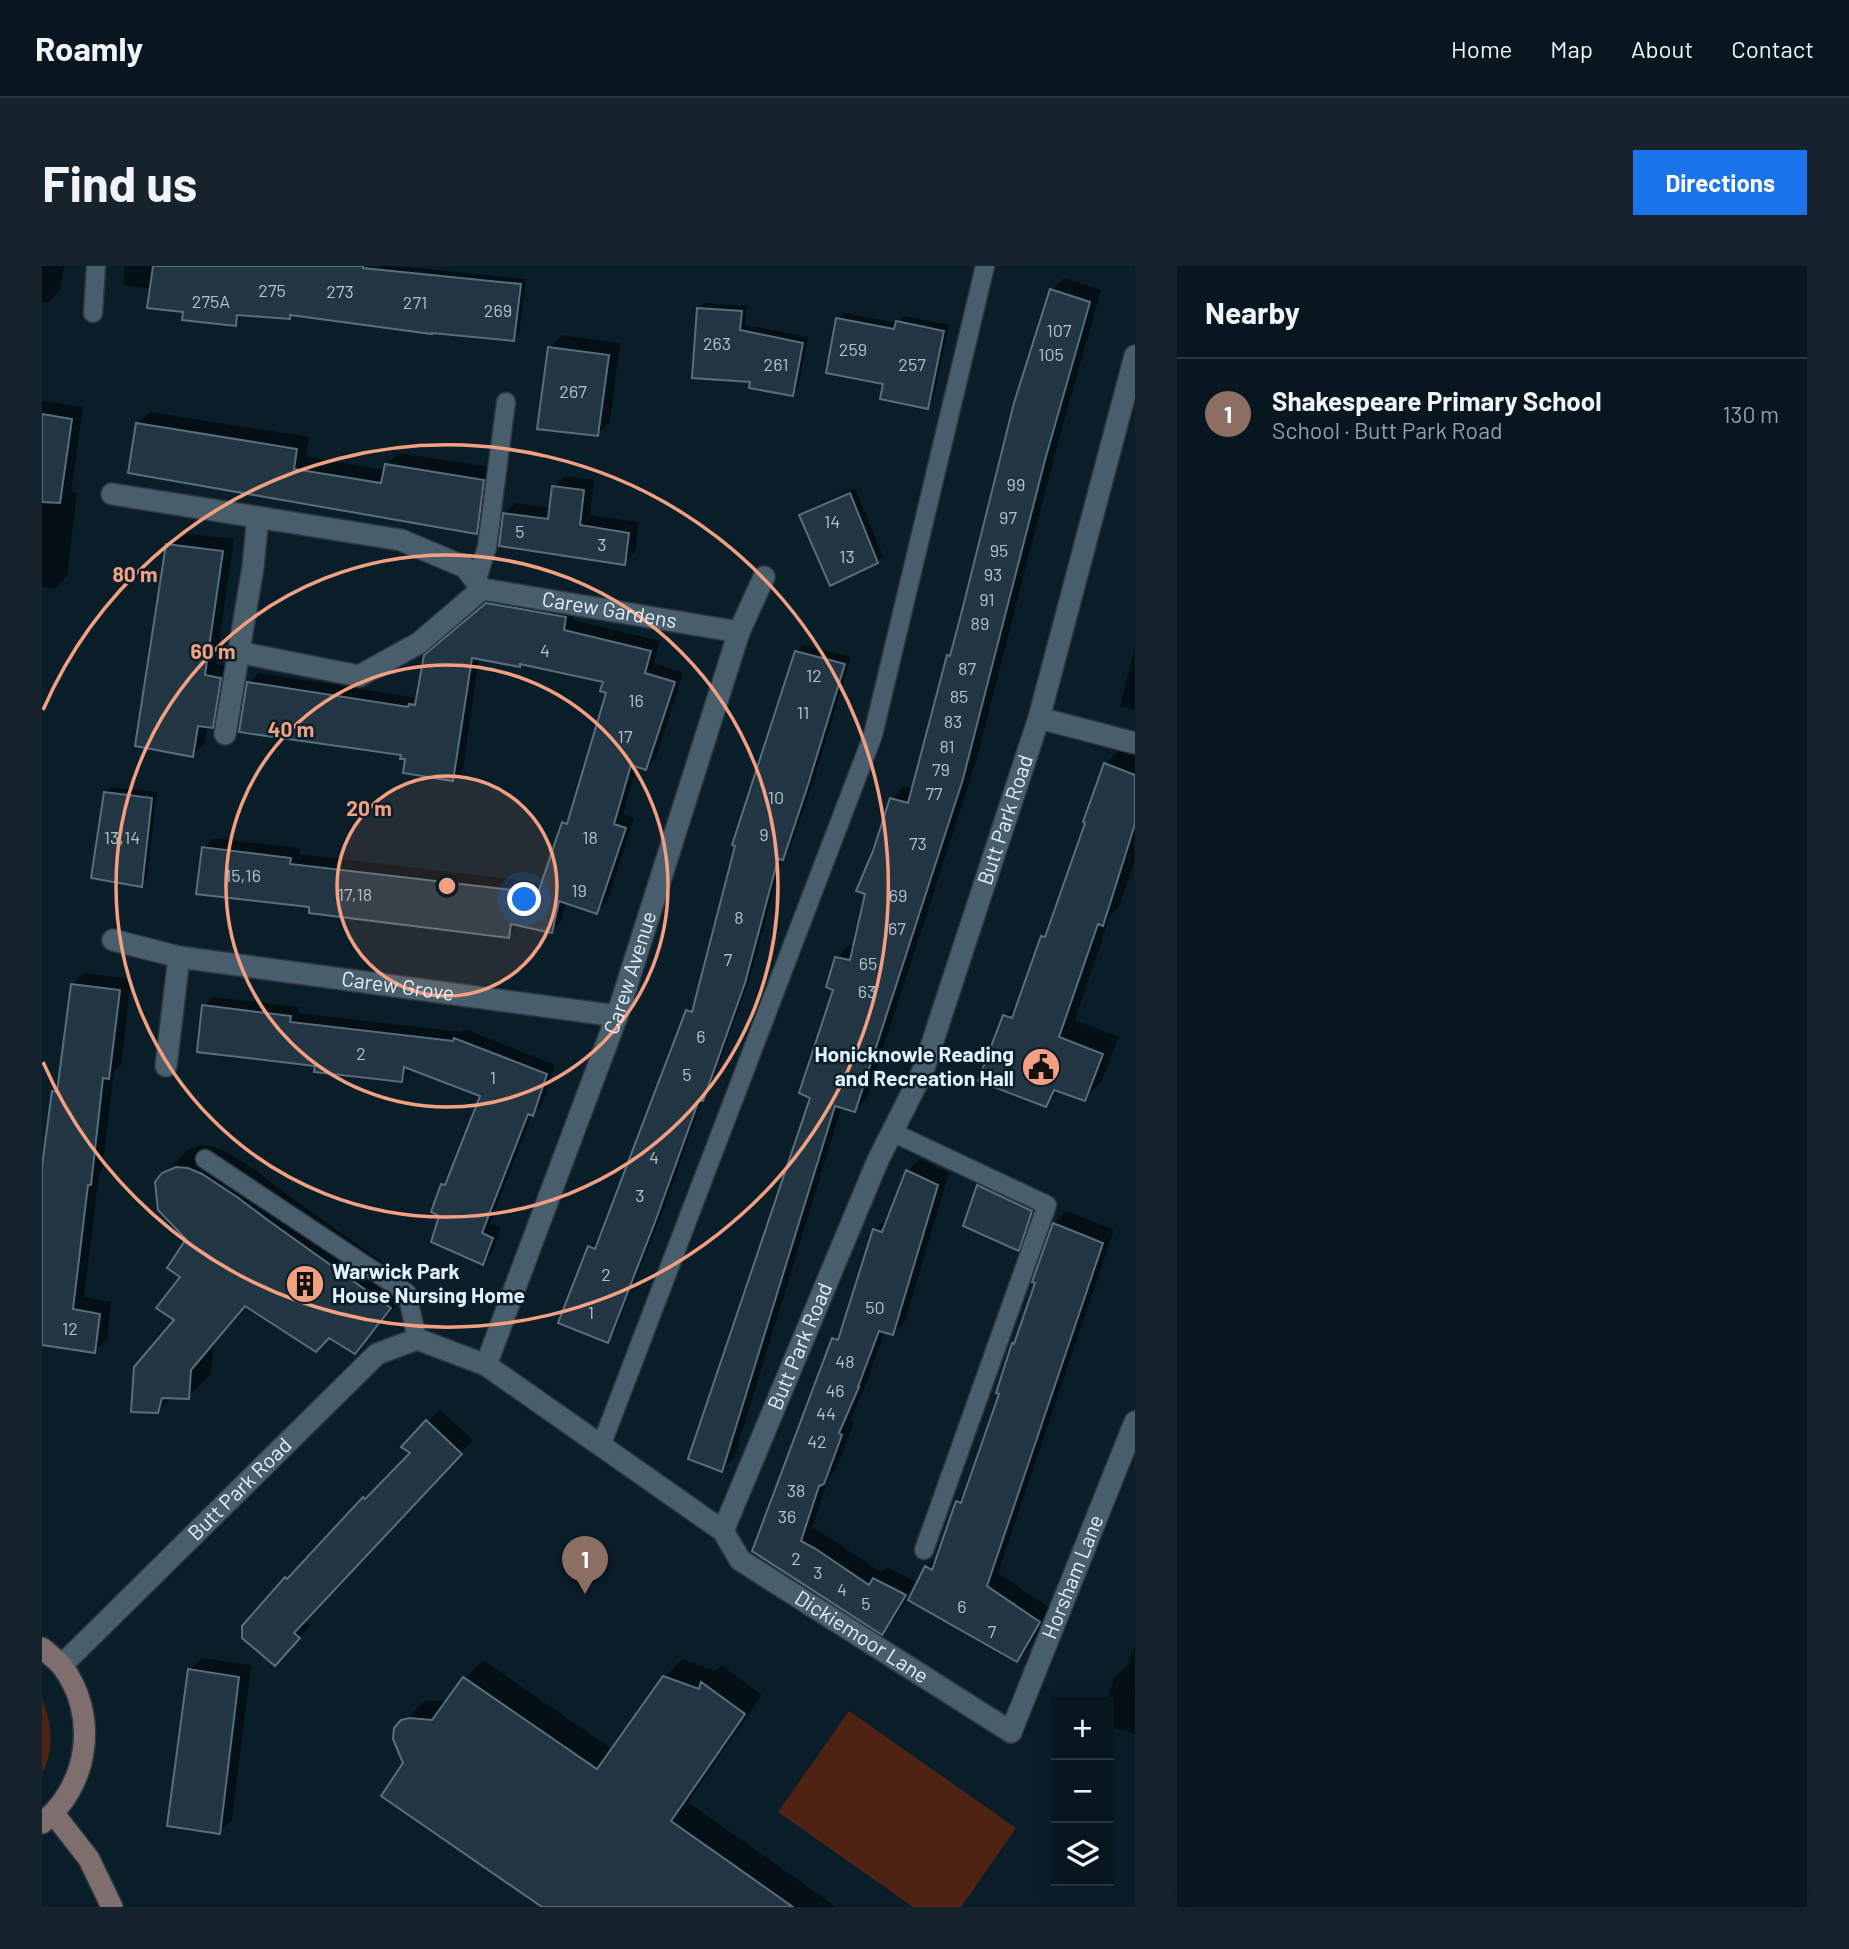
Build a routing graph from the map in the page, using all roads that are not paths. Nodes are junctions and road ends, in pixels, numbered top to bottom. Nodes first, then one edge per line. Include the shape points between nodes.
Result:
1 (96, 266) edge
2 (985, 266) edge
3 (93, 313) dead end
4 (1135, 356) edge
5 (506, 401) dead end
6 (112, 494) dead end
7 (258, 517) junction
8 (764, 577) dead end
9 (479, 585) junction
10 (739, 632) junction
11 (238, 652) junction
12 (1039, 718) junction
13 (225, 734) dead end
14 (1135, 743) edge
15 (113, 940) dead end
16 (179, 957) junction
17 (617, 1016) junction
18 (166, 1066) dead end
19 (892, 1132) junction
20 (205, 1159) dead end
21 (417, 1339) junction
22 (486, 1365) junction
23 (1135, 1422) edge
24 (601, 1446) junction
25 (723, 1531) junction
26 (924, 1550) dead end
27 (42, 1648) edge
28 (62, 1665) junction
29 (1011, 1732) joint
30 (48, 1818) edge
31 (112, 1907) edge

1 - 3 lane
2 - 24 lane via 873,735
4 - 12 street, Butt Park Road
5 - 9 lane
6 - 7 street, Carew Gardens
7 - 9 street, Carew Gardens via 401,540 465,567
7 - 11 street
8 - 10 street, Carew Avenue
9 - 10 street, Carew Gardens
9 - 11 street via 419,643 359,676
10 - 17 street, Carew Avenue
11 - 13 street
12 - 14 street
12 - 19 street, Butt Park Road via 923,1071
15 - 16 street, Carew Grove
16 - 17 street, Carew Grove
16 - 18 street
17 - 22 street, Carew Avenue
19 - 25 street, Butt Park Road
19 - 26 lane via 1048,1205
20 - 21 lane via 407,1293
21 - 22 street
21 - 28 street, Butt Park Road via 377,1354
22 - 24 street
23 - 29 street, Horsham Lane
24 - 25 street
25 - 29 street, Dickiemoor Lane via 740,1560
27 - 28 street
28 - 30 street via 78,1693 85,1725 84,1757 73,1788
30 - 31 street via 89,1859

